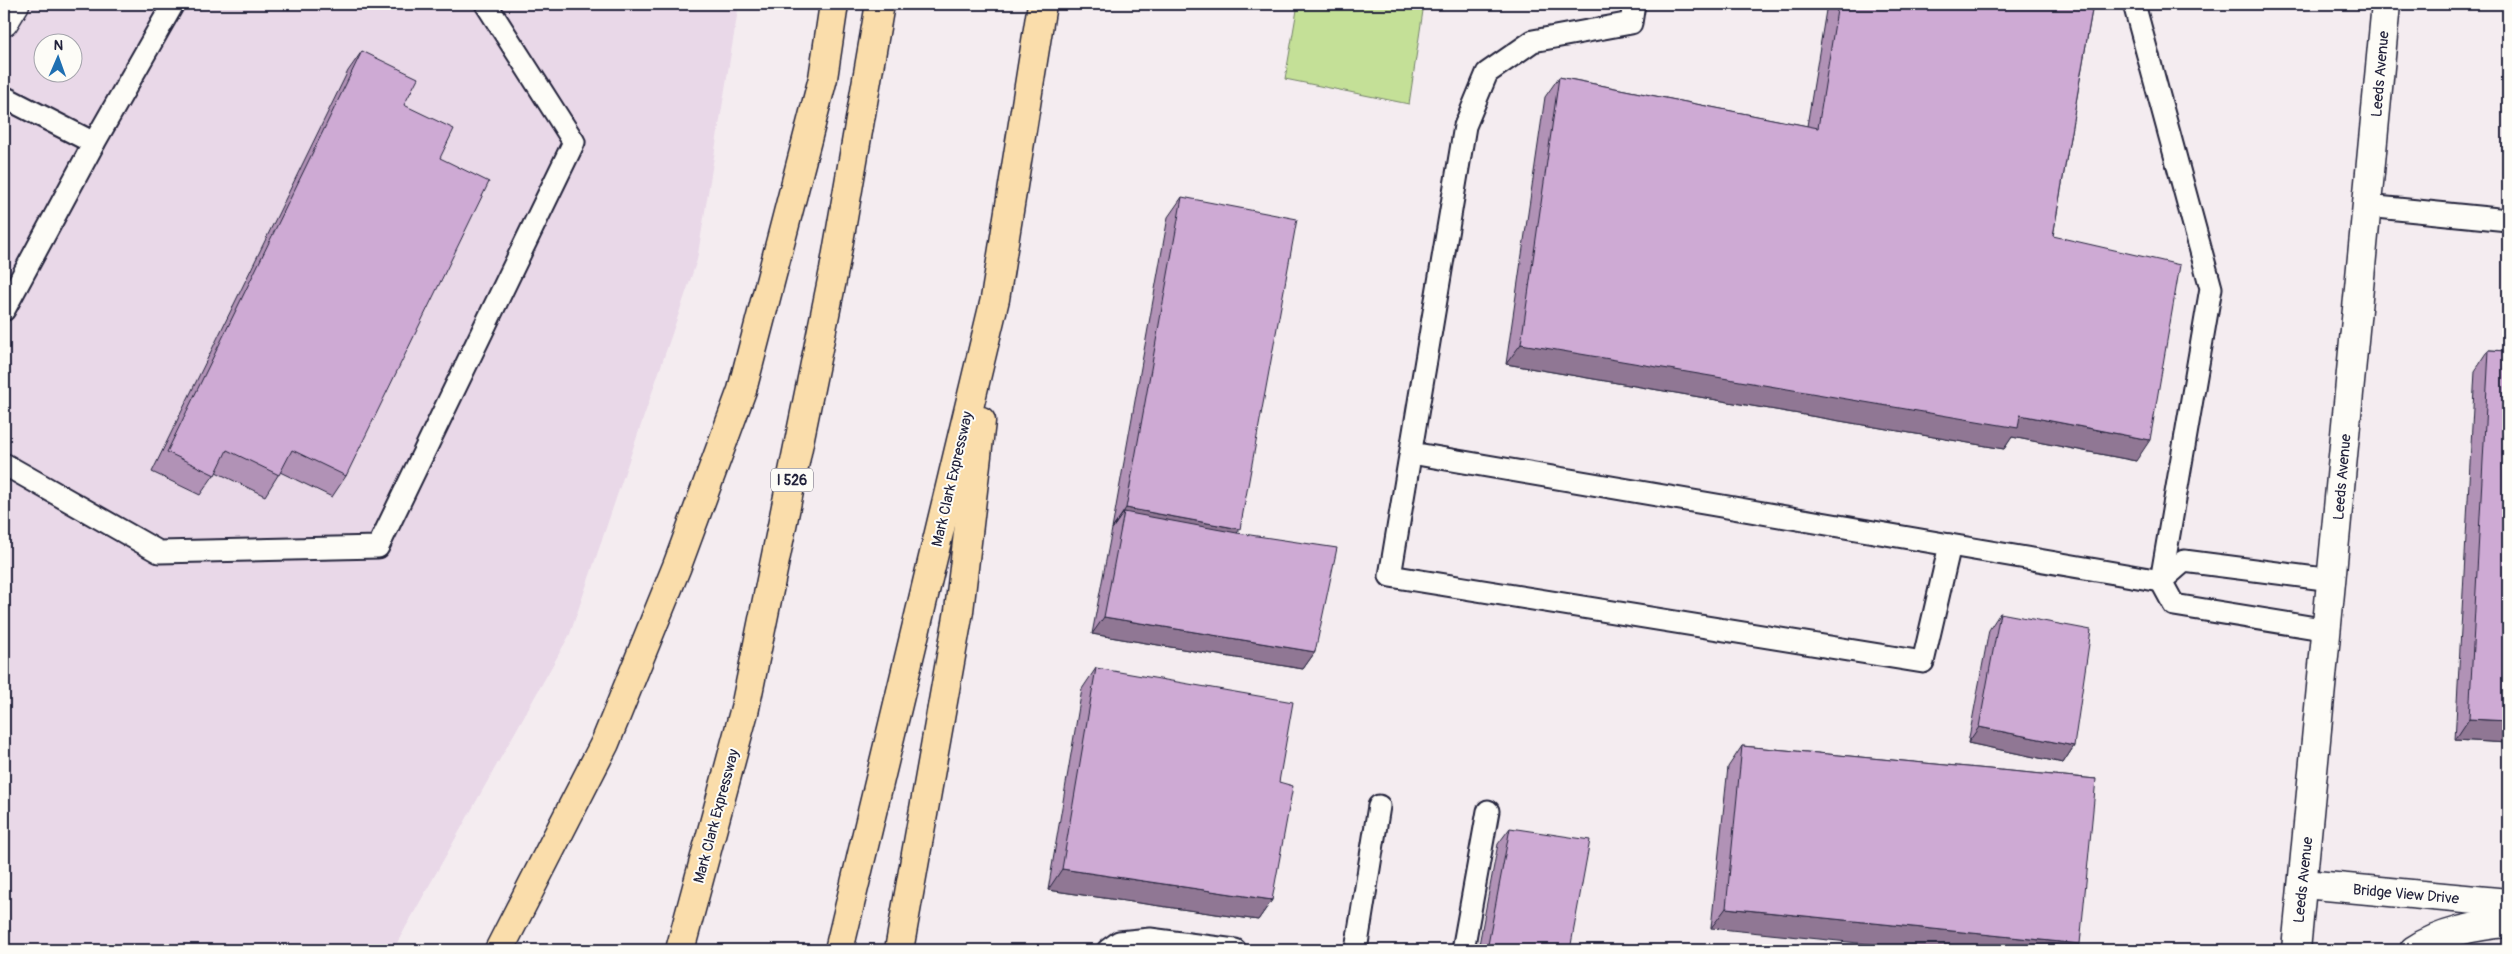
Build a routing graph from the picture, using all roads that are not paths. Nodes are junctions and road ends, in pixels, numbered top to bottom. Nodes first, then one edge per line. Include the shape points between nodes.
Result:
1 (14, 4) edge
2 (173, 4) edge
3 (486, 4) edge
4 (834, 4) edge
5 (880, 4) edge
6 (1042, 4) edge
7 (1634, 4) edge
8 (2134, 4) edge
9 (2386, 4) edge
10 (4, 22) edge
11 (4, 97) edge
12 (94, 143) junction
13 (2367, 206) junction
14 (2508, 220) edge
15 (995, 299) junction
16 (4, 310) edge
17 (1410, 453) junction
18 (4, 464) edge
19 (1950, 545) junction
20 (2332, 580) junction
21 (2162, 581) junction
22 (2328, 630) junction
23 (1379, 806) dead end
24 (1488, 811) dead end
25 (2304, 884) junction
26 (2508, 903) edge
27 (2508, 923) edge
28 (1208, 948) edge
29 (499, 950) edge
30 (680, 950) edge
31 (840, 950) edge
32 (899, 950) edge
33 (1108, 950) edge
34 (1235, 950) edge
35 (1356, 950) edge
36 (1463, 950) edge
37 (2296, 950) edge
38 (2414, 950) edge

1 - 10 street
2 - 12 lane
3 - 18 lane via 574,142 378,546 160,552
4 - 29 highway via 823,78 742,390 677,566 605,743
5 - 30 highway, Mark Clark Expressway / I 526 via 834,270 745,708
6 - 15 highway, Mark Clark Expressway
7 - 17 lane via 1631,23 1533,41 1487,73 1465,126
8 - 21 lane via 2211,288
9 - 13 street, Leeds Avenue
11 - 12 lane
12 - 16 lane
13 - 14 lane
13 - 20 street, Leeds Avenue
15 - 31 highway, Mark Clark Expressway
15 - 32 highway via 960,611
17 - 19 lane
17 - 19 lane via 1390,576 1923,662
19 - 21 lane
20 - 21 lane via 2184,561
20 - 22 street, Leeds Avenue
21 - 22 lane via 2174,605
22 - 25 street, Leeds Avenue
23 - 35 lane
24 - 36 lane
25 - 26 street, Bridge View Drive
25 - 37 street, Leeds Avenue
27 - 38 street via 2491,924 2428,940
28 - 33 lane via 1150,939 1119,942
28 - 34 lane

